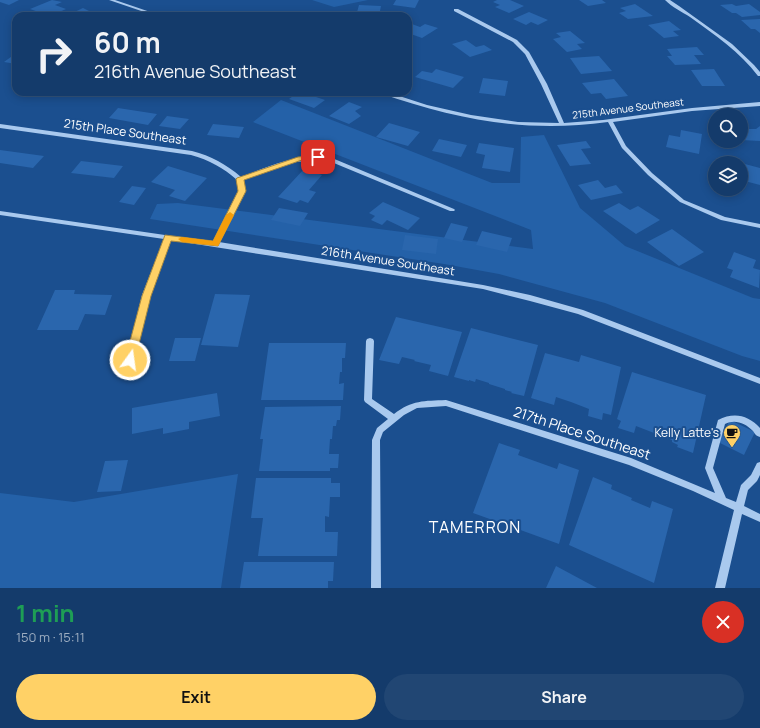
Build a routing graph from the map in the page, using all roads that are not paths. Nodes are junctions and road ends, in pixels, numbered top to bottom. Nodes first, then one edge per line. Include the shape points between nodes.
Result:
1 (111, 0) edge
2 (667, 0) edge
3 (456, 10) dead end
4 (148, 12) edge
5 (760, 75) edge
6 (396, 96) edge
7 (760, 104) edge
8 (610, 122) junction
9 (562, 125) junction
10 (0, 126) edge
11 (240, 179) junction
12 (452, 210) dead end
13 (0, 213) edge
14 (760, 226) edge
15 (168, 237) junction
16 (215, 244) junction
17 (370, 342) dead end
18 (130, 360) dead end
19 (760, 381) edge
20 (393, 418) junction
21 (760, 434) edge
22 (760, 466) edge
23 (723, 501) junction
24 (739, 508) junction
25 (760, 518) edge
26 (376, 588) edge
27 (720, 588) edge

1 - 4 street
2 - 5 street via 737,51
3 - 9 street via 515,41 527,53
6 - 9 street, 215th Avenue Southeast via 453,112 516,124
7 - 8 street, 215th Avenue Southeast via 670,112
8 - 9 street, 215th Avenue Southeast
8 - 14 street via 624,147 650,174 682,201 723,219
10 - 11 street, 215th Place Southeast via 192,153 208,157 228,168
11 - 12 street via 301,158 318,157 330,159
11 - 16 street via 242,191
13 - 15 street, 216th Avenue Southeast
15 - 16 street, 216th Avenue Southeast
15 - 18 street via 146,296
16 - 19 street, 216th Avenue Southeast via 483,287 530,298 580,312
17 - 20 street via 368,400
20 - 23 street, 217th Place Southeast via 416,406 446,403 631,462
20 - 26 street, 217th Place Southeast via 380,430 376,440
21 - 23 street via 752,425 739,418 721,422 709,468
22 - 24 street via 754,478 744,488
23 - 24 street, 217th Place Southeast
24 - 25 street, 217th Place Southeast
24 - 27 street

